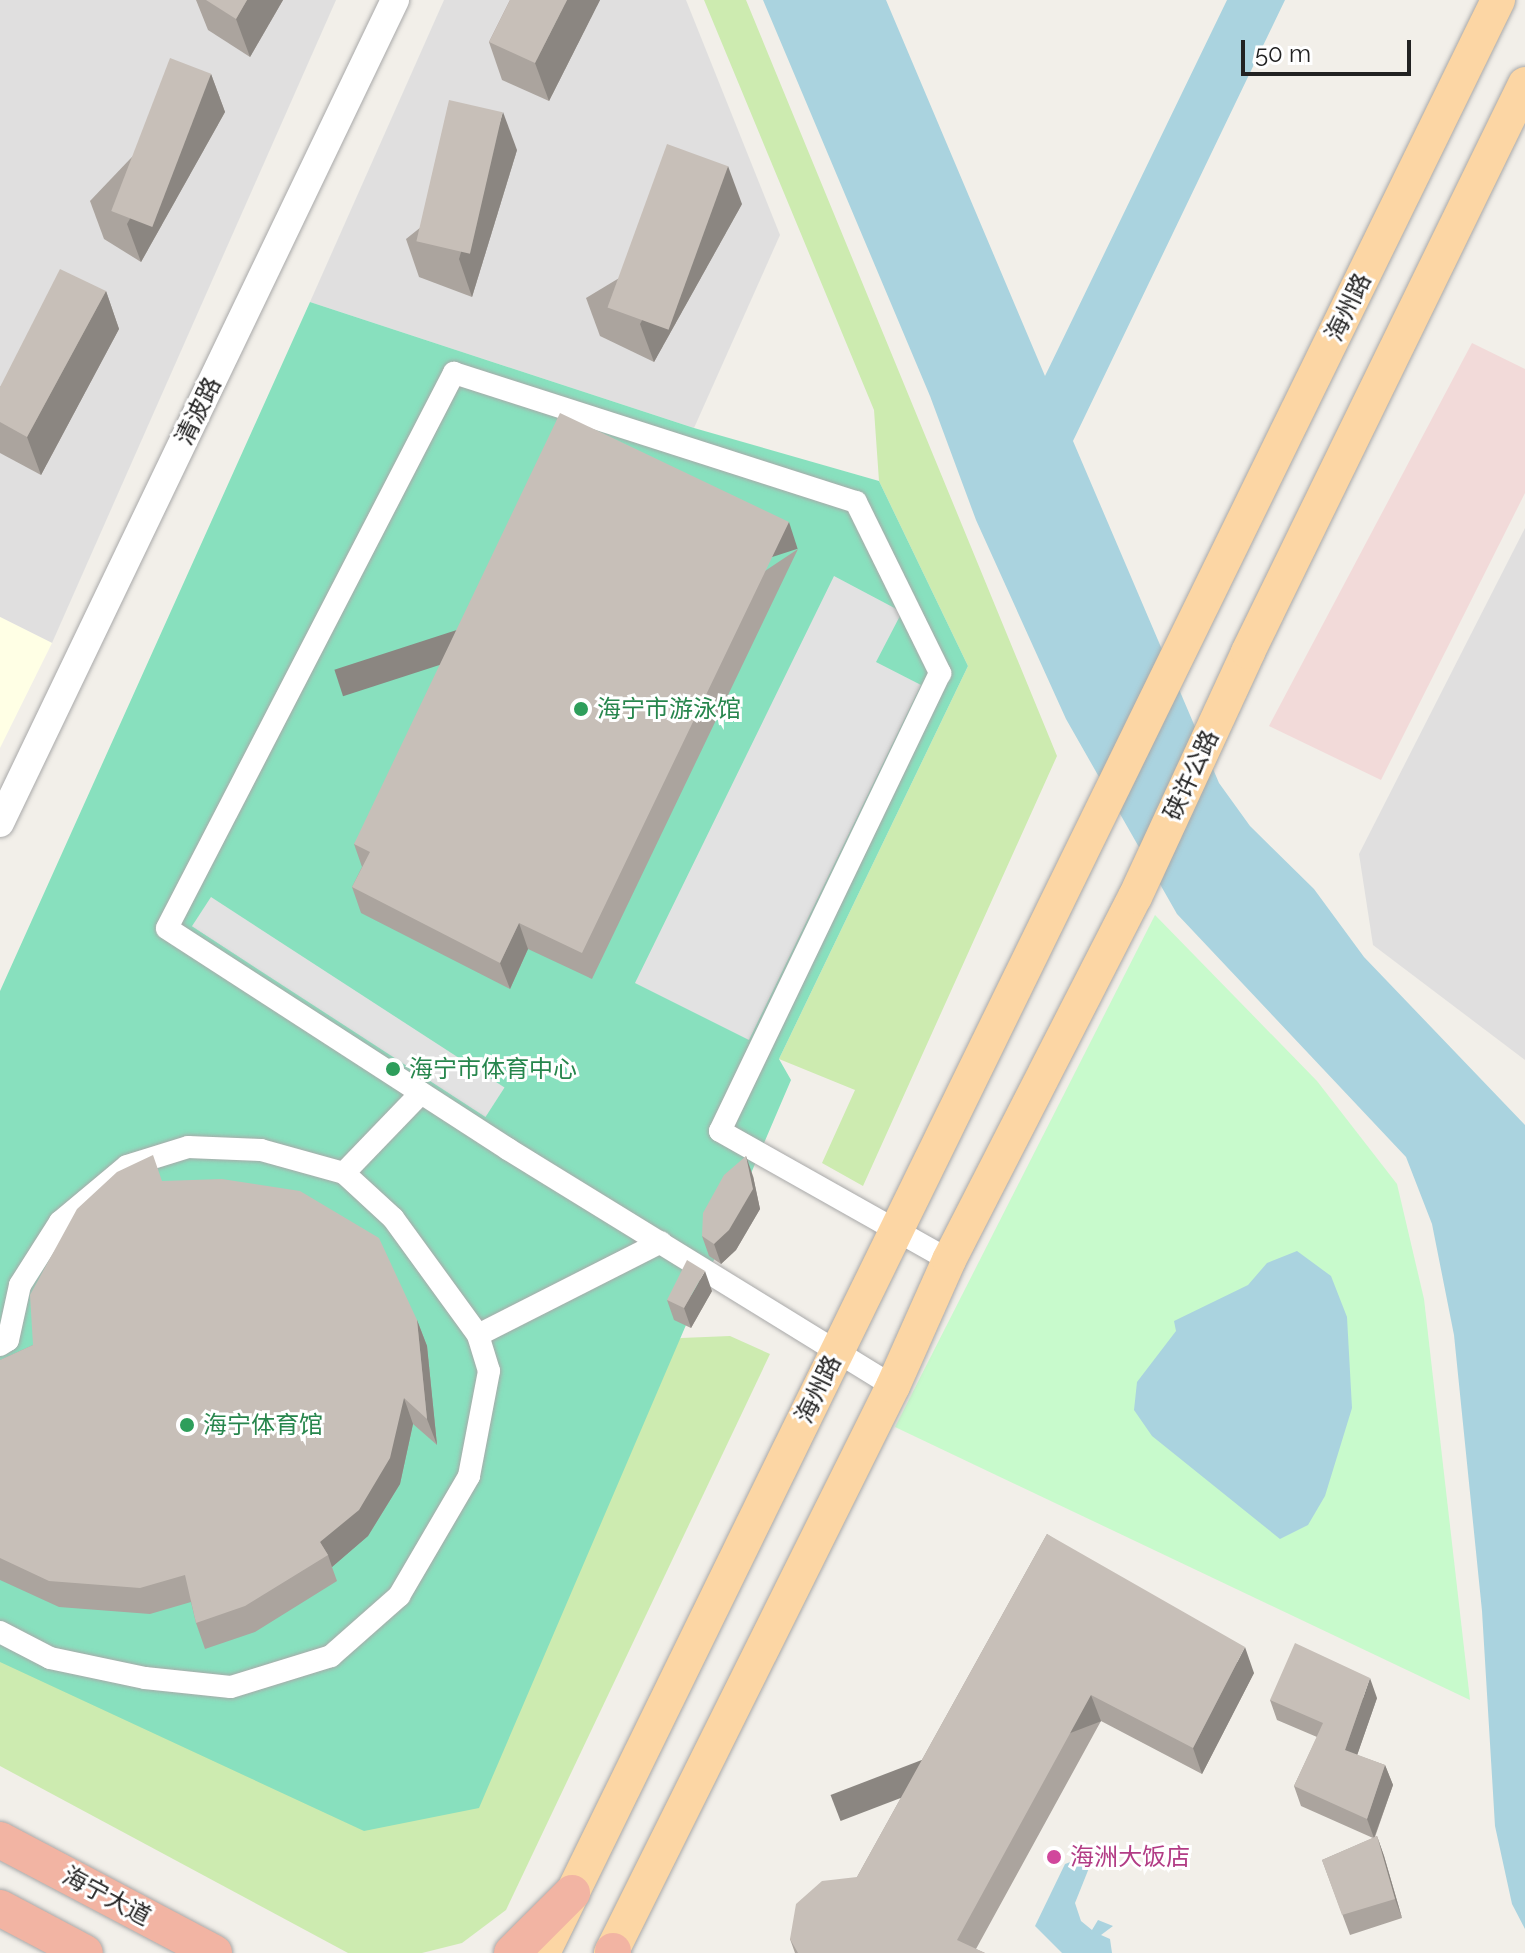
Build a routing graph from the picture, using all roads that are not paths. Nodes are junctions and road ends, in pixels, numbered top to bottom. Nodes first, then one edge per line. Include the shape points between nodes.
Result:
1 (395, 0) edge
2 (1498, 0) edge
3 (1525, 84) edge
4 (0, 823) edge
5 (421, 1093) junction
6 (344, 1173) junction
7 (896, 1229) junction
8 (661, 1242) junction
9 (949, 1260) junction
10 (478, 1335) junction
11 (0, 1345) edge
12 (836, 1352) junction
13 (893, 1386) junction
14 (0, 1632) edge
15 (0, 1840) edge
16 (572, 1893) junction
17 (0, 1908) edge
18 (612, 1952) edge
19 (85, 1953) edge
20 (214, 1953) edge
21 (512, 1953) edge
22 (543, 1953) edge

1 - 4 street, 清波路
2 - 7 main road, 海州路
3 - 9 main road, 硖许公路 via 1248,652 1135,897
5 - 6 street
5 - 7 street via 167,928 454,373 856,502 940,673 720,1131
5 - 8 street
6 - 10 street via 393,1218
6 - 11 street via 261,1150 188,1147 127,1166 60,1222 20,1285 8,1340
7 - 9 street
7 - 12 main road, 海州路
8 - 10 street
8 - 12 street
9 - 13 main road
10 - 14 street via 489,1371 469,1476 399,1596 331,1656 231,1687 145,1678 50,1658
12 - 13 street
12 - 16 main road, 海州路
13 - 18 main road
15 - 20 highway, 海宁大道
16 - 21 highway
16 - 22 main road, 海州路
17 - 19 highway

